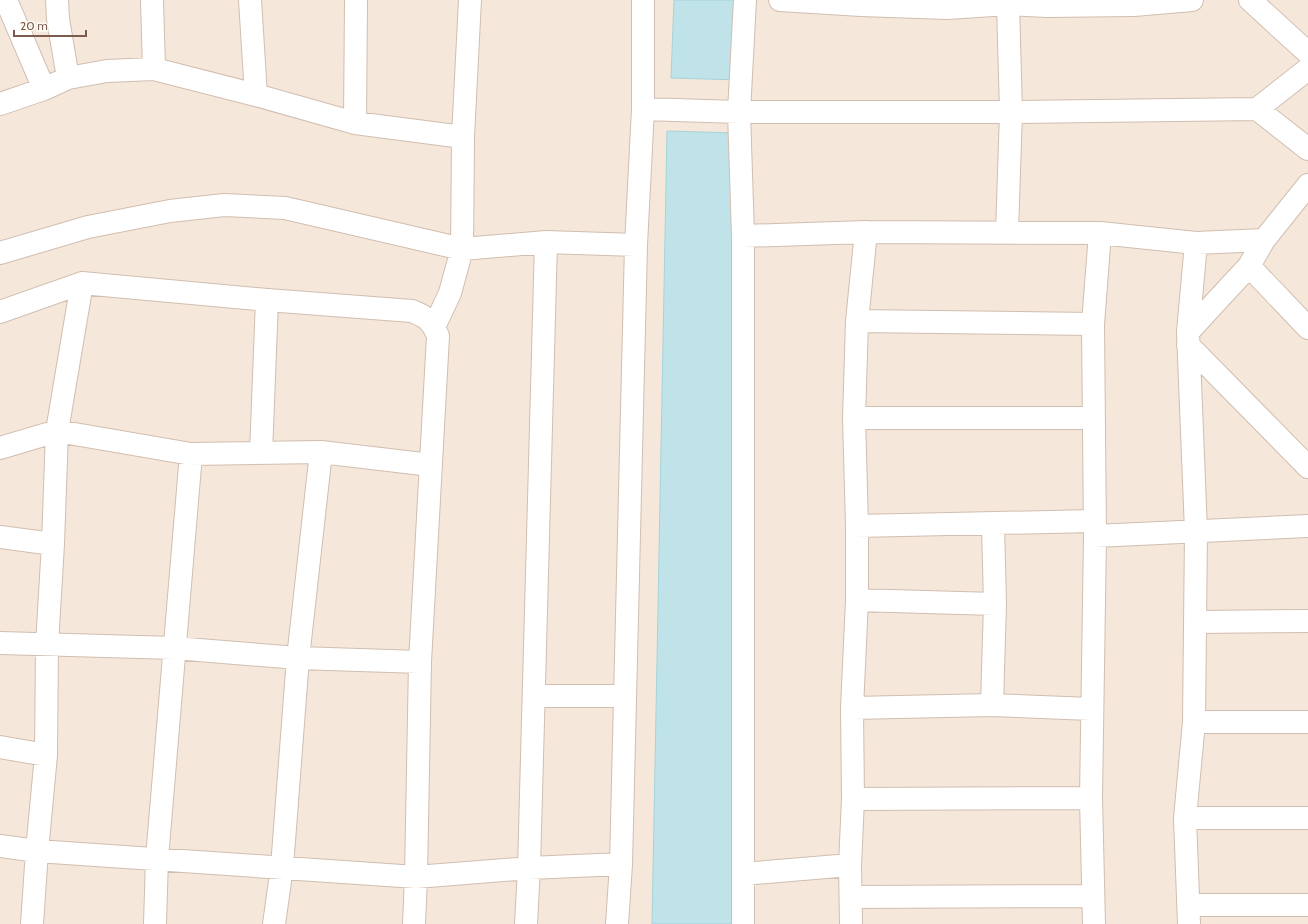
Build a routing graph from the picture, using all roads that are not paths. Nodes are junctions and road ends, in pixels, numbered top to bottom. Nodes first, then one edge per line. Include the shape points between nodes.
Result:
1 (6, 0) edge
2 (57, 0) edge
3 (152, 0) edge
4 (250, 0) edge
5 (356, 0) edge
6 (470, 0) edge
7 (644, 0) edge
8 (745, 0) edge
9 (780, 0) edge
10 (1192, 0) edge
11 (1250, 0) edge
12 (1134, 2) edge
13 (861, 3) edge
14 (1047, 3) edge
15 (947, 4) edge
16 (1008, 4) junction
17 (1308, 53) edge
18 (154, 69) junction
19 (1308, 69) edge
20 (68, 78) junction
21 (44, 90) junction
22 (256, 95) junction
23 (0, 104) edge
24 (1257, 108) junction
25 (643, 109) junction
26 (739, 112) junction
27 (1011, 112) junction
28 (355, 123) junction
29 (463, 137) junction
30 (1308, 149) edge
31 (1308, 185) edge
32 (866, 232) junction
33 (1007, 232) junction
34 (1100, 233) junction
35 (744, 236) junction
36 (1264, 240) junction
37 (546, 242) junction
38 (1196, 243) junction
39 (636, 245) junction
40 (462, 249) junction
41 (0, 253) edge
42 (1249, 266) junction
43 (82, 283) junction
44 (267, 300) junction
45 (0, 312) edge
46 (857, 321) junction
47 (1093, 324) junction
48 (434, 327) junction
49 (1308, 328) edge
50 (1188, 338) junction
51 (854, 418) junction
52 (1093, 418) junction
53 (57, 431) junction
54 (0, 448) edge
55 (321, 452) junction
56 (261, 453) junction
57 (191, 454) junction
58 (431, 465) junction
59 (1308, 467) edge
60 (993, 524) junction
61 (857, 526) junction
62 (1308, 526) edge
63 (1094, 529) junction
64 (1196, 530) junction
65 (0, 537) edge
66 (53, 544) junction
67 (856, 600) junction
68 (994, 604) junction
69 (1308, 621) edge
70 (1195, 622) junction
71 (0, 643) edge
72 (47, 644) junction
73 (174, 648) junction
74 (298, 658) junction
75 (420, 662) junction
76 (534, 696) junction
77 (625, 696) junction
78 (992, 705) junction
79 (852, 708) junction
80 (1091, 709) junction
81 (1194, 722) junction
82 (1308, 722) edge
83 (0, 747) edge
84 (46, 755) junction
85 (1091, 798) junction
86 (853, 799) junction
87 (1185, 818) junction
88 (1308, 818) edge
89 (0, 846) edge
90 (37, 851) junction
91 (157, 858) junction
92 (620, 864) junction
93 (850, 865) junction
94 (282, 867) junction
95 (529, 868) junction
96 (743, 874) junction
97 (416, 877) junction
98 (1092, 896) junction
99 (851, 897) junction
100 (1308, 905) edge
101 (1189, 914) edge
102 (32, 924) edge
103 (154, 924) edge
104 (274, 924) edge
105 (414, 924) edge
106 (526, 924) edge
107 (617, 924) edge
108 (742, 924) edge
109 (851, 924) edge
110 (1094, 924) edge

1 - 21 street
2 - 20 street
3 - 18 street
4 - 22 street
5 - 28 street
6 - 29 street
7 - 25 street
8 - 26 street
9 - 13 street
10 - 12 street
11 - 17 street
12 - 14 street
13 - 15 street
14 - 16 street
15 - 16 street
16 - 27 street
18 - 20 street
18 - 22 street
19 - 24 street
20 - 21 street
21 - 23 street
22 - 28 street
24 - 27 street
24 - 30 street
25 - 26 street
25 - 39 street
26 - 27 street
26 - 35 street
27 - 33 street
28 - 29 street
29 - 40 street
31 - 36 street
32 - 33 street
32 - 35 street
32 - 46 street
33 - 34 street
34 - 38 street
34 - 47 street
35 - 96 street
36 - 38 street
36 - 42 street
37 - 39 street
37 - 40 street
37 - 76 street
38 - 50 street
39 - 77 street
40 - 41 street via 285,208 224,205 170,211 88,227
40 - 48 street via 450,292
42 - 49 street
42 - 50 street
43 - 44 street
43 - 45 street
43 - 53 street
44 - 48 street via 412,311 426,316
44 - 56 street
46 - 47 street
46 - 51 street
47 - 52 street
48 - 58 street via 438,336
50 - 59 street
50 - 64 street
51 - 52 street
51 - 61 street
52 - 63 street
53 - 54 street
53 - 57 street
53 - 66 street
55 - 56 street
55 - 58 street
55 - 74 street
56 - 57 street
57 - 73 street
58 - 75 street
60 - 61 street
60 - 63 street
60 - 68 street
61 - 67 street
62 - 64 street
63 - 64 street
63 - 80 street
64 - 70 street
65 - 66 street
66 - 72 street
67 - 68 street
67 - 79 street
68 - 78 street
69 - 70 street
70 - 81 street
71 - 72 street
72 - 73 street
72 - 84 street
73 - 74 street
73 - 91 street
74 - 75 street
74 - 94 street
75 - 97 street
76 - 77 street
76 - 95 street
77 - 92 street
78 - 79 street
78 - 80 street
79 - 86 street
80 - 85 street
81 - 82 street
81 - 87 street
83 - 84 street
84 - 90 street
85 - 86 street
85 - 98 street
86 - 93 street
87 - 88 street
87 - 101 street
89 - 90 street
90 - 91 street
90 - 102 street
91 - 94 street
91 - 103 street
92 - 95 street
92 - 107 street
93 - 96 street
93 - 99 street
94 - 97 street
94 - 104 street
95 - 97 street
95 - 106 street
96 - 108 street
97 - 105 street
98 - 99 street
98 - 110 street
99 - 109 street
100 - 101 street

